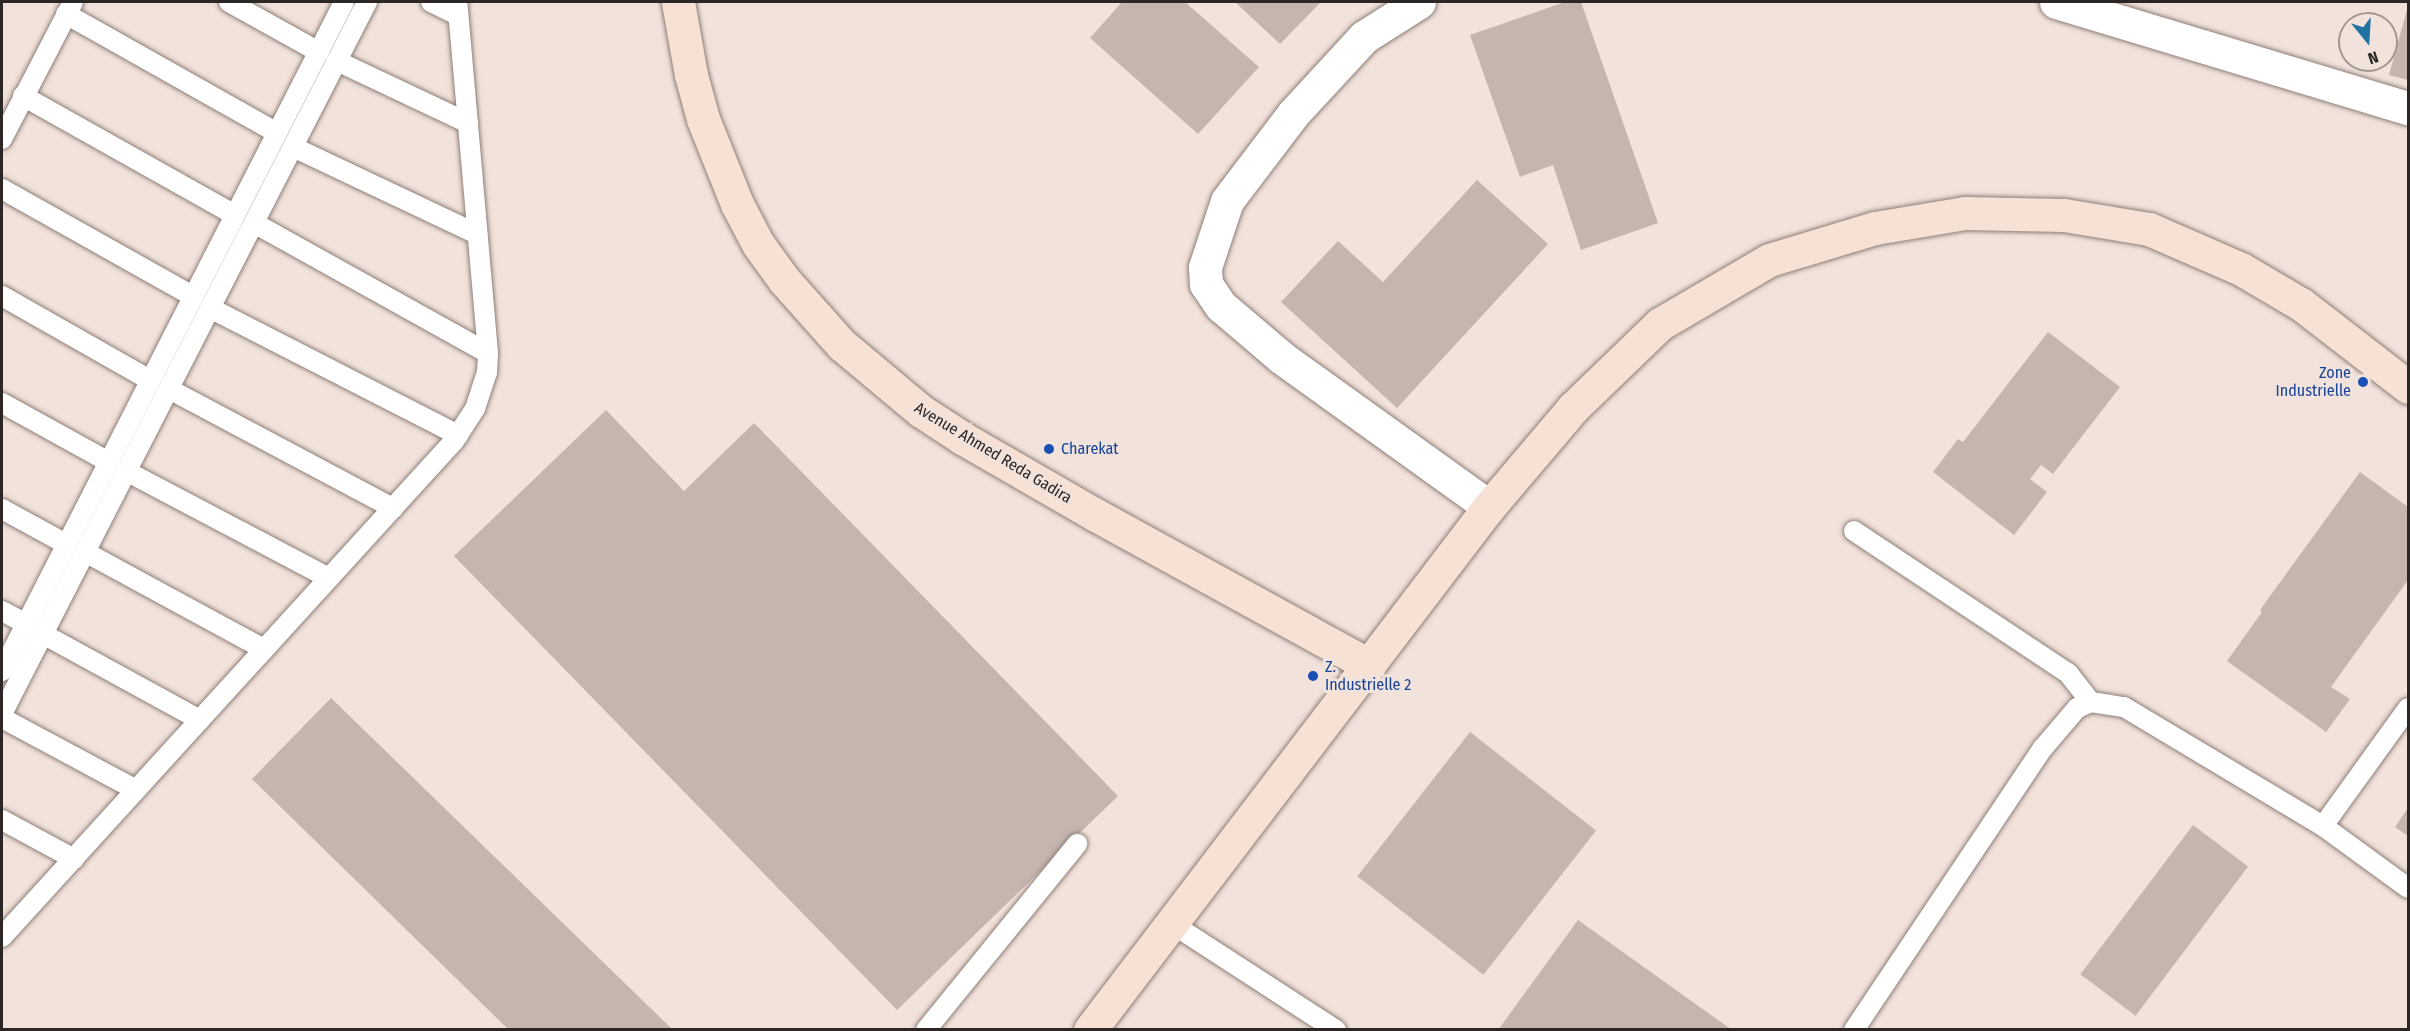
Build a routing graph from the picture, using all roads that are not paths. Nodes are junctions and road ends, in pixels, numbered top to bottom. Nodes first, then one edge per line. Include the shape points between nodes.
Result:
1 (229, 2) edge
2 (344, 2) edge
3 (367, 2) edge
4 (431, 2) edge
5 (678, 2) edge
6 (1419, 2) edge
7 (2056, 2) edge
8 (69, 8) edge
9 (457, 8) edge
10 (319, 52) junction
11 (337, 61) junction
12 (23, 96) junction
13 (2409, 108) edge
14 (468, 123) junction
15 (277, 133) junction
16 (2, 139) edge
17 (293, 147) junction
18 (2, 189) edge
19 (234, 215) junction
20 (254, 223) junction
21 (477, 234) junction
22 (2, 296) edge
23 (193, 297) junction
24 (210, 308) junction
25 (488, 353) junction
26 (150, 380) junction
27 (2409, 387) edge
28 (168, 389) junction
29 (2, 403) edge
30 (458, 435) junction
31 (118, 467) junction
32 (1489, 507) junction
33 (393, 508) junction
34 (2, 509) edge
35 (1854, 531) dead end
36 (66, 544) junction
37 (85, 552) junction
38 (329, 578) junction
39 (2, 611) edge
40 (26, 624) junction
41 (43, 634) junction
42 (264, 649) junction
43 (1369, 665) junction
44 (2, 671) edge
45 (2091, 702) junction
46 (2409, 708) edge
47 (2, 716) edge
48 (200, 720) junction
49 (136, 790) junction
50 (2, 819) edge
51 (2323, 826) junction
52 (1077, 844) dead end
53 (74, 859) junction
54 (2409, 888) edge
55 (1171, 923) junction
56 (4, 931) edge
57 (926, 1029) edge
58 (1090, 1029) edge
59 (1336, 1029) edge
60 (1854, 1029) edge

1 - 10 lane
2 - 10 lane
3 - 11 lane
4 - 9 lane
5 - 43 main road, Avenue Ahmed Reda Gadira via 703,119 737,204 758,244 784,280 842,345 921,411 964,439
6 - 32 street via 1364,37 1293,114 1227,201 1205,267 1206,284 1221,306 1282,358
7 - 13 street
8 - 12 lane
8 - 15 lane
9 - 14 lane
10 - 15 lane
11 - 14 lane
11 - 17 lane
12 - 16 lane
12 - 19 lane
14 - 21 lane
15 - 19 lane
17 - 20 lane
17 - 21 lane
18 - 23 lane
19 - 23 lane
20 - 24 lane
20 - 25 lane
21 - 25 lane
22 - 26 lane
23 - 26 lane
24 - 28 lane
24 - 30 lane
25 - 30 lane via 483,391
26 - 31 lane
27 - 32 main road via 2302,305 2241,269 2149,229 2064,215 1965,213 1875,228 1769,260 1660,324 1573,408
28 - 31 lane
28 - 33 lane
29 - 31 lane
30 - 33 lane
31 - 36 lane
31 - 37 lane
31 - 38 lane
32 - 43 main road
33 - 38 lane
34 - 36 lane
35 - 45 lane via 2068,673
36 - 40 lane
37 - 41 lane
37 - 42 lane
38 - 42 lane
39 - 40 lane
40 - 44 lane
41 - 47 lane
41 - 48 lane
42 - 48 lane
43 - 55 main road
45 - 51 lane via 2124,706
45 - 60 lane via 2077,708 2043,748
46 - 51 lane
47 - 49 lane
48 - 49 lane
49 - 53 lane
50 - 53 lane
51 - 54 lane
52 - 57 lane
53 - 56 lane
55 - 58 main road
55 - 59 lane

